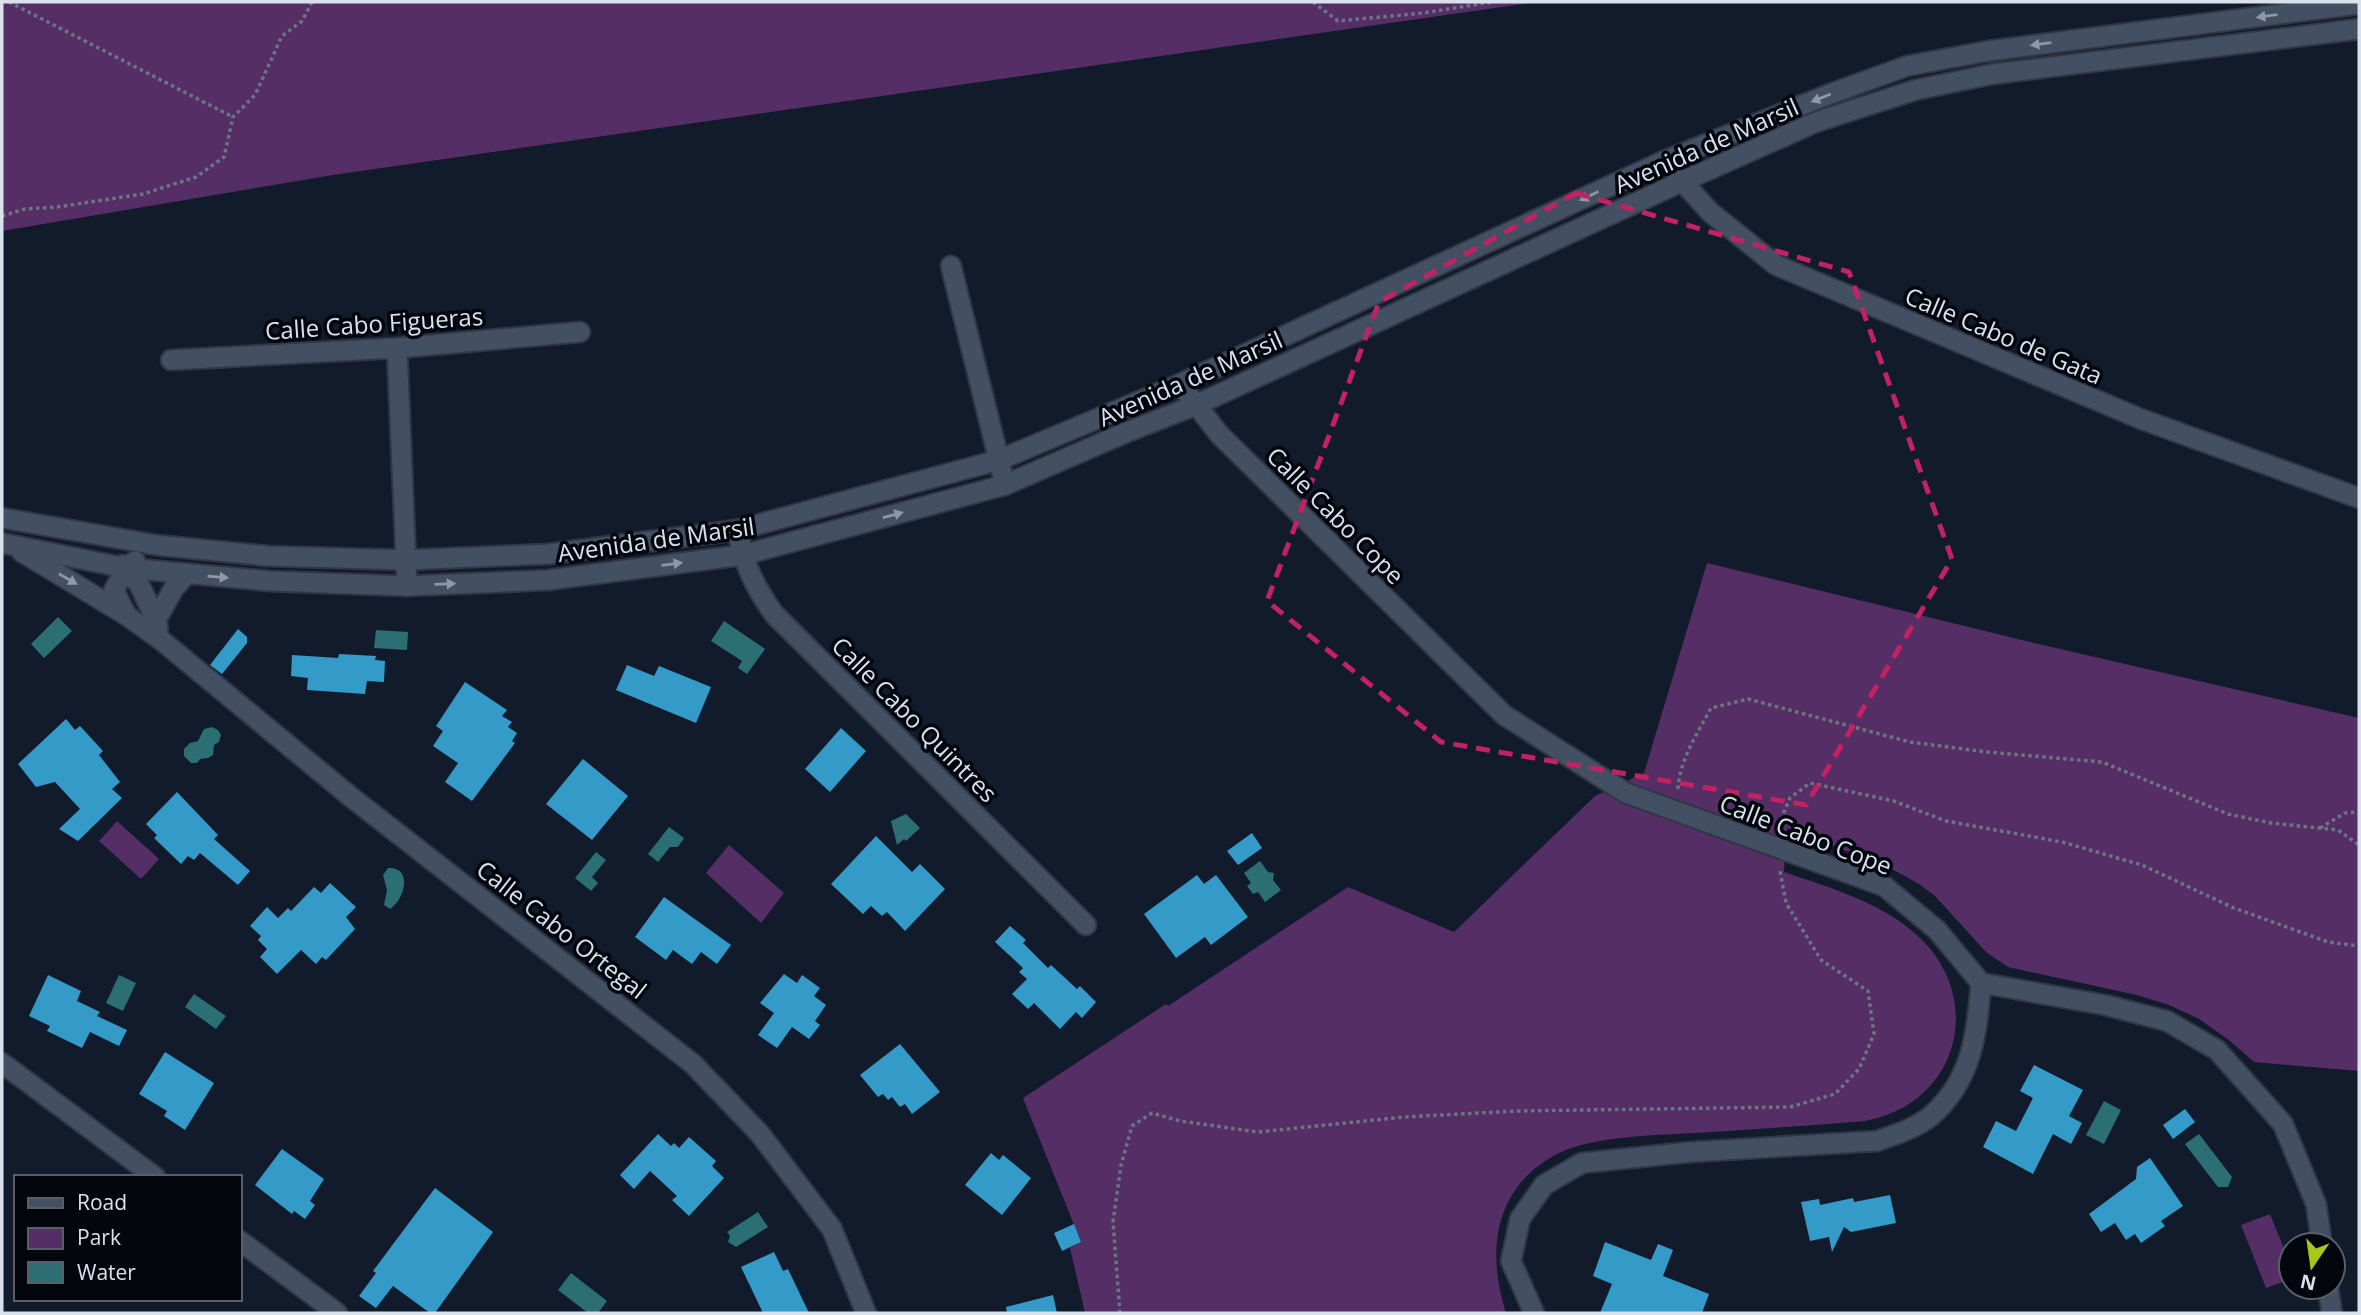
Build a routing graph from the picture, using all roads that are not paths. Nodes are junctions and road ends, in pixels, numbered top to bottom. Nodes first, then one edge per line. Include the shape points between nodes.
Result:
1 (2359, 4) edge
2 (2359, 29) edge
3 (1664, 161) junction
4 (1681, 182) junction
5 (951, 266) dead end
6 (580, 332) dead end
7 (397, 348) junction
8 (171, 360) dead end
9 (1180, 384) junction
10 (1196, 405) junction
11 (999, 460) junction
12 (1004, 485) junction
13 (2359, 498) edge
14 (2, 518) edge
15 (737, 530) junction
16 (87, 535) junction
17 (5, 544) edge
18 (156, 545) junction
19 (743, 555) junction
20 (406, 560) junction
21 (125, 569) junction
22 (187, 574) junction
23 (407, 586) junction
24 (126, 615) junction
25 (156, 620) junction
26 (161, 640) junction
27 (1086, 925) dead end
28 (1981, 983) junction
29 (2, 1063) edge
30 (152, 1175) edge
31 (2320, 1231) edge
32 (242, 1242) edge
33 (337, 1313) edge
34 (866, 1313) edge
35 (1534, 1313) edge

1 -> 3 street, Avenida de Marsil via 1989,51 1907,66
2 - 4 street, Avenida de Marsil via 1993,74 1915,90 1816,122
3 - 4 street, Calle Cabo de Gata
3 -> 9 street, Avenida de Marsil
4 - 10 street, Avenida de Marsil
4 - 13 street, Calle Cabo de Gata via 1710,212 1776,265 2141,419
5 - 11 street
6 - 7 street, Calle Cabo Figueras
7 - 8 street, Calle Cabo Figueras
7 - 20 street
9 - 10 street, Calle Cabo Cope
9 - 11 street, Avenida de Marsil
10 - 12 street, Avenida de Marsil
10 - 28 street, Calle Cabo Cope via 1219,435 1504,715 1626,793 1884,886 1937,930
11 - 12 street
11 - 15 street, Avenida de Marsil
19 -> 12 street, Avenida de Marsil
14 - 16 street, Avenida de Marsil
15 - 19 street, Calle Cabo Quintres
15 - 20 street, Avenida de Marsil via 548,555
16 - 18 street, Avenida de Marsil
16 - 21 street
17 - 21 street, Avenida de Marsil
17 -> 24 street, Calle Cabo Ortegal
18 - 20 street, Avenida de Marsil via 268,556
18 - 21 street
23 -> 19 street, Avenida de Marsil via 548,580
19 - 27 street, Calle Cabo Quintres via 754,584 774,614
20 - 23 street
21 - 22 street, Avenida de Marsil
21 - 24 street via 114,590
21 - 25 street via 139,584
22 -> 23 street, Avenida de Marsil
22 - 25 street
24 - 26 street, Calle Cabo Ortegal
25 - 26 street
26 - 34 street, Calle Cabo Ortegal via 351,797 693,1064 760,1134 832,1229
28 - 31 street via 2167,1021 2217,1050 2283,1124 2316,1204
28 - 35 street via 1976,1035 1959,1085 1930,1116 1902,1132 1877,1142 1582,1163 1544,1185 1520,1219 1511,1261
29 - 30 street
32 - 33 street

